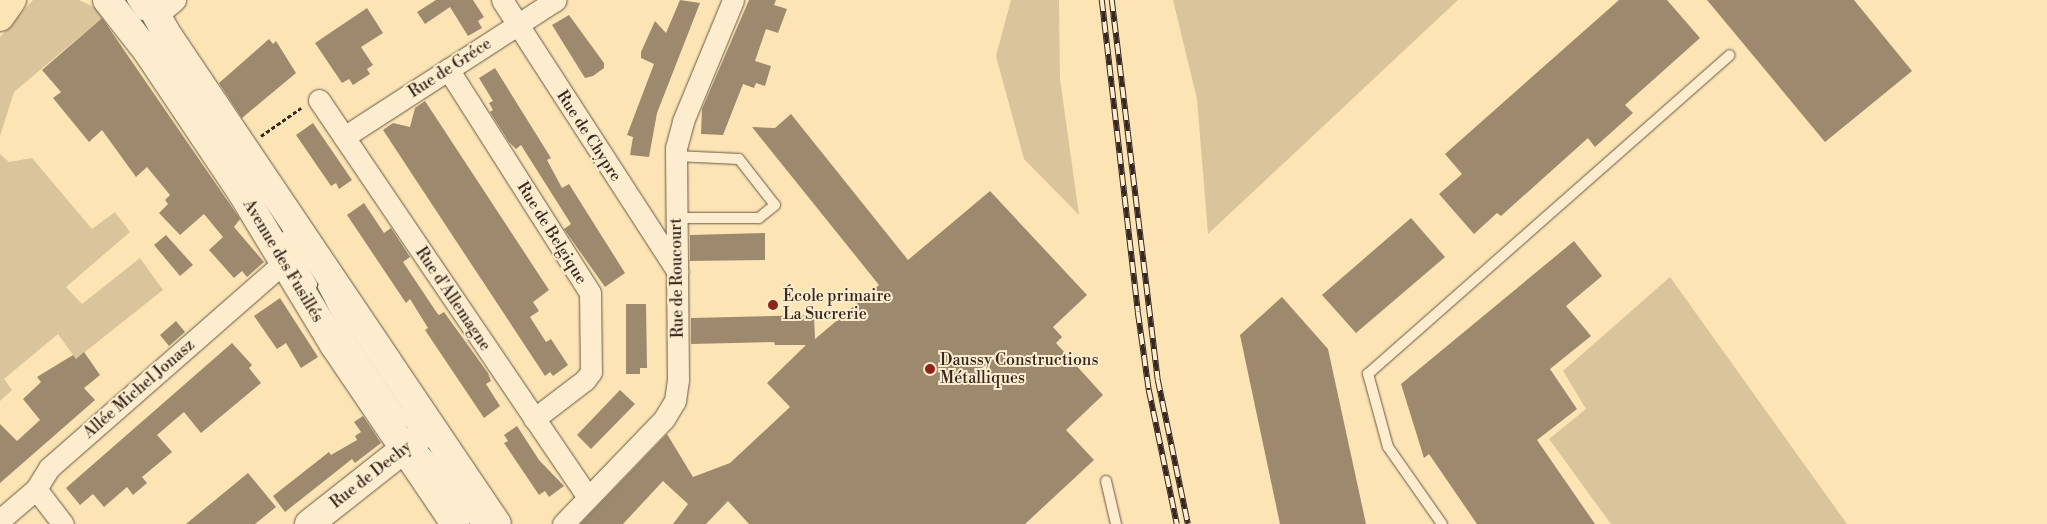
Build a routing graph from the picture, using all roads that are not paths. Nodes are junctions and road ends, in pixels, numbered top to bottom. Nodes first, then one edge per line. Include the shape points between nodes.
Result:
1 (12, 0) edge
2 (107, 0) edge
3 (123, 0) edge
4 (132, 0) edge
5 (502, 0) edge
6 (556, 0) edge
7 (733, 0) edge
8 (160, 5) edge
9 (0, 17) edge
10 (517, 24) junction
11 (1730, 55) dead end
12 (448, 68) junction
13 (319, 100) road end
14 (344, 137) junction
15 (675, 156) junction
16 (676, 218) junction
17 (284, 262) junction
18 (677, 271) junction
19 (534, 419) junction
20 (418, 438) junction
21 (1106, 481) dead end
22 (36, 489) junction
23 (588, 498) junction
24 (1432, 510) junction
25 (0, 520) edge
26 (63, 524) edge
27 (309, 524) edge
28 (455, 524) edge
29 (476, 524) edge
30 (486, 524) edge
31 (497, 524) edge
32 (563, 524) edge
33 (1116, 524) edge
34 (1433, 524) edge
35 (1442, 524) edge

1 - 9 highway
2 - 17 main road, Avenue des Fusillés via 147,51
3 - 20 lane via 302,264 344,345 392,417
4 - 20 lane via 305,254 350,339
5 - 10 street, Rue de Chypre
6 - 10 street, Rue de Gréce
7 - 15 street, Rue de Roucourt via 683,121
8 - 20 main road, Avenue des Fusillés
10 - 12 street, Rue de Gréce
10 - 18 street, Rue de Chypre
11 - 24 lane via 1368,374 1388,447
12 - 14 street, Rue de Gréce
12 - 19 street, Rue de Belgique via 590,293 591,372
13 - 14 street, Rue d'Allemagne
14 - 19 street, Rue d'Allemagne
15 - 16 street, Rue de Roucourt
15 - 16 lane via 739,159 775,205 759,218
16 - 18 street, Rue de Roucourt
17 - 20 main road, Avenue des Fusillés via 330,340
17 - 22 street, Allée Michel Jonasz via 50,468
18 - 23 street, Rue de Roucourt via 678,379 672,407
19 - 23 street, Rue d'Allemagne
20 - 27 main road, Rue de Dechy
20 - 28 main road, Avenue des Fusillés
20 - 29 lane
20 - 30 lane via 446,463
20 - 31 main road, Avenue des Fusillés
21 - 33 lane
22 - 25 street, Allée Michel Jonasz
22 - 26 street
23 - 32 street, Rue de Roucourt
24 - 34 lane
24 - 35 lane

